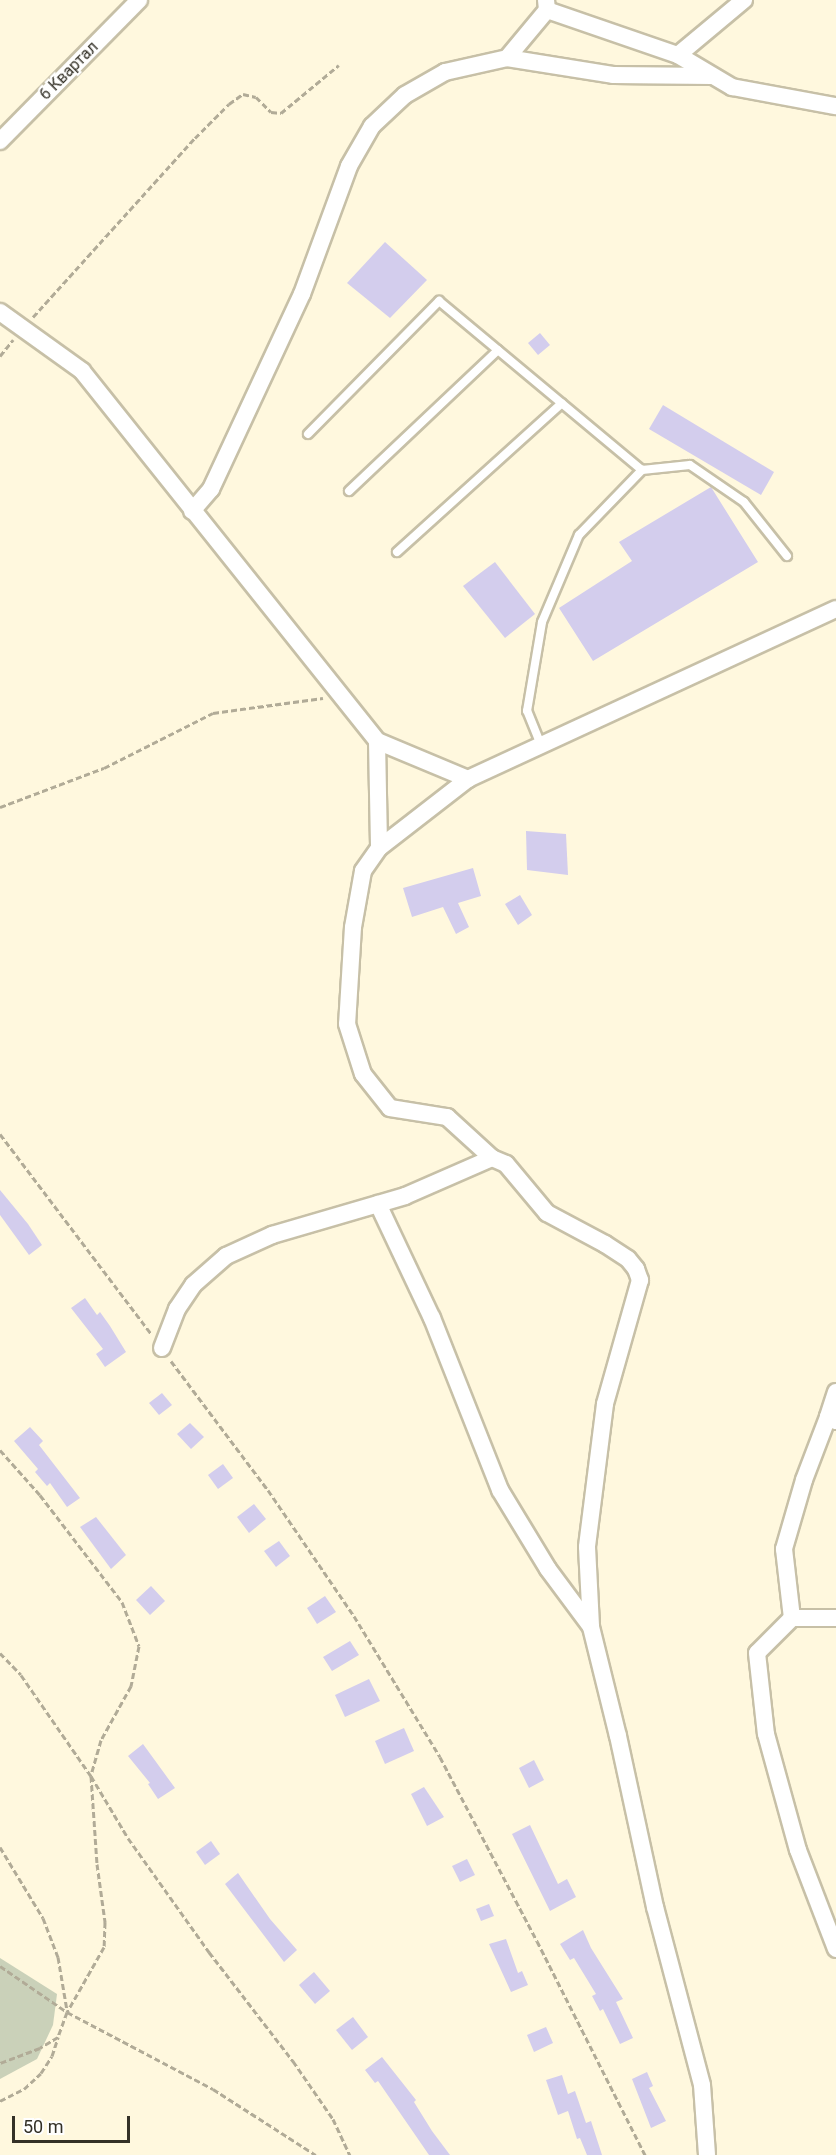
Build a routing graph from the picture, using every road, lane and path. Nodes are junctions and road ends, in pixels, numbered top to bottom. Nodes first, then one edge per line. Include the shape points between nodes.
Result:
1 (139, 0) edge
2 (744, 0) edge
3 (546, 5) edge
4 (678, 56) junction
5 (507, 58) junction
6 (339, 64) dead end
7 (714, 76) junction
8 (836, 102) edge
9 (0, 141) edge
10 (0, 312) edge
11 (23, 329) junction
12 (498, 350) junction
13 (0, 356) edge
14 (562, 403) junction
15 (308, 434) dead end
16 (642, 470) junction
17 (349, 491) dead end
18 (192, 512) junction
19 (397, 552) dead end
20 (787, 556) dead end
21 (836, 609) edge
22 (339, 695) junction
23 (377, 741) junction
24 (541, 745) junction
25 (468, 779) junction
26 (0, 807) edge
27 (379, 848) junction
28 (0, 1134) edge
29 (492, 1158) junction
30 (378, 1204) junction
31 (162, 1348) junction
32 (836, 1392) edge
33 (832, 1419) edge
34 (0, 1450) edge
35 (836, 1617) edge
36 (792, 1618) junction
37 (591, 1627) junction
38 (0, 1653) edge
39 (91, 1776) junction
40 (0, 1847) edge
41 (836, 1949) edge
42 (0, 1966) edge
43 (67, 2012) junction
44 (58, 2037) junction
45 (0, 2063) edge
46 (0, 2101) edge
47 (316, 2155) edge
48 (350, 2155) edge
49 (645, 2155) edge
50 (707, 2155) edge

1 - 9 street, 6 Квартал
2 - 4 street
3 - 4 street
3 - 5 street
4 - 7 street
5 - 7 street via 613,75
5 - 18 street via 445,72 405,95 372,126 349,166 302,294 279,344 211,489
6 - 11 path via 281,114 271,112 256,97 243,94 229,104
7 - 8 street via 732,87
10 - 11 street
11 - 13 path
11 - 18 street via 82,371
12 - 14 lane
12 - 15 lane via 440,301
12 - 17 lane
14 - 16 lane
14 - 19 lane
16 - 20 lane via 690,465 744,502
16 - 24 lane via 579,535 542,622 526,711
18 - 22 street
21 - 24 street
22 - 23 street
22 - 26 path via 213,712 104,768
23 - 25 street
23 - 27 street
24 - 25 street
25 - 27 street
27 - 29 street via 363,871 353,927 347,1024 363,1074 390,1108 447,1117
28 - 31 path
29 - 30 street
29 - 37 street via 506,1164 547,1213 628,1259 640,1281 605,1404 587,1547
30 - 31 street via 272,1235 226,1256 193,1285 177,1309
30 - 37 street via 432,1318 500,1490 548,1569
31 - 49 path via 268,1490 354,1616 440,1757
32 - 33 street
33 - 36 street via 804,1480 784,1549
34 - 39 path via 40,1495 122,1602 139,1646 131,1686 101,1740
35 - 36 street
36 - 41 street via 757,1653 766,1734 798,1850
37 - 50 street via 655,1907 702,2085
38 - 39 path via 21,1675
39 - 43 path via 104,1947
39 - 48 path via 128,1838 333,2119
40 - 43 path via 43,1918 58,1957
42 - 43 path
43 - 44 path
43 - 47 path via 213,2089
44 - 45 path
44 - 46 path via 41,2073 24,2089

